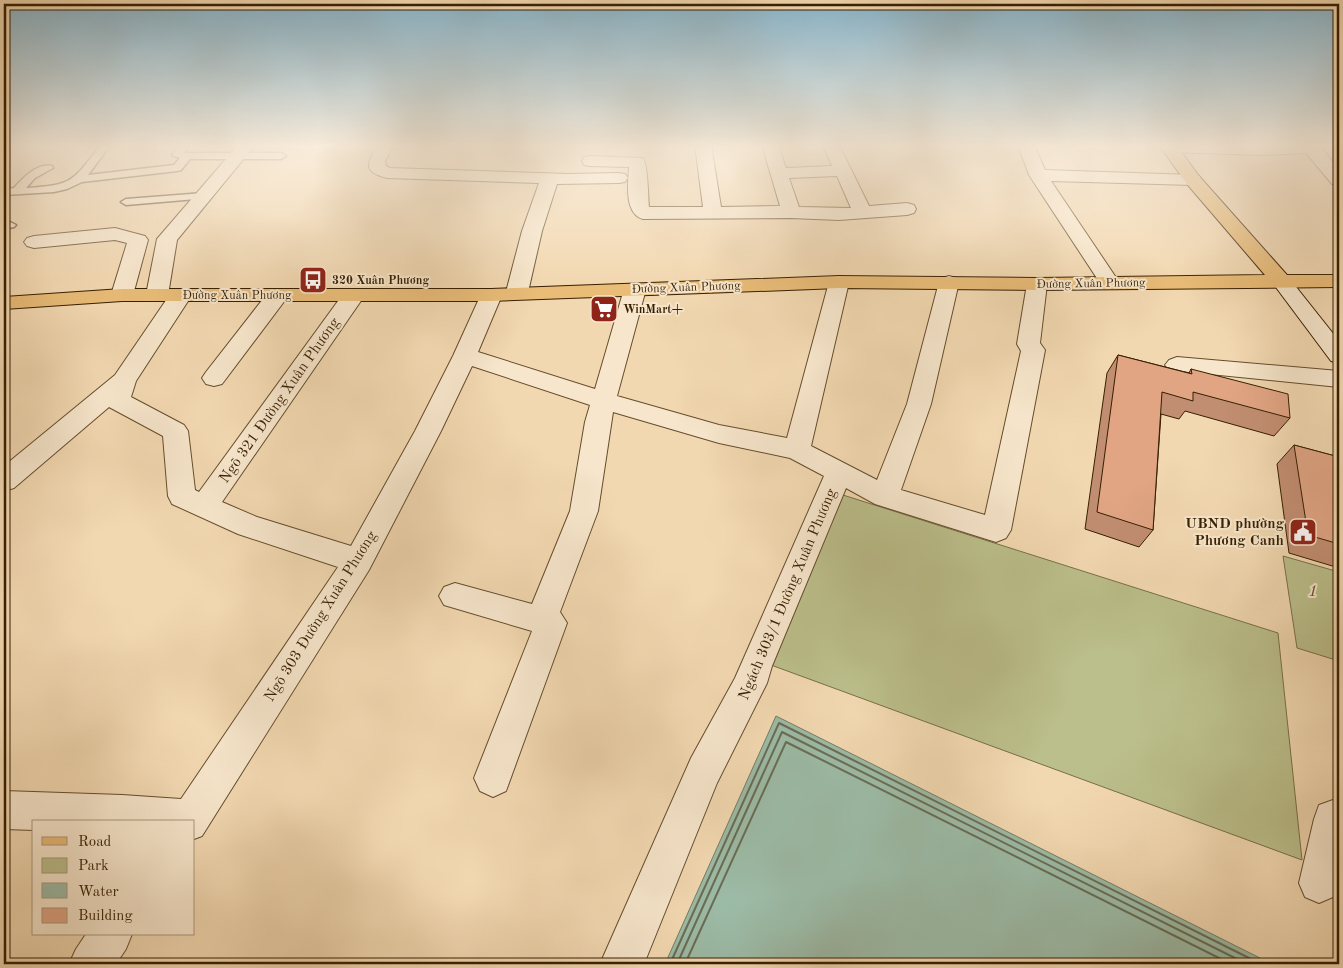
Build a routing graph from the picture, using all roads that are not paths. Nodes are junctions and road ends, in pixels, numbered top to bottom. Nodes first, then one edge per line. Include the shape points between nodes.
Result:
1 (27, 190) edge
2 (209, 190) edge
3 (553, 190) edge
4 (638, 190) edge
5 (710, 190) edge
6 (785, 190) edge
7 (852, 190) edge
8 (1048, 190) edge
9 (1201, 190) edge
10 (17, 191) joint
11 (4, 192) edge
12 (204, 196) junction
13 (126, 202) dead end
14 (907, 209) dead end
15 (713, 212) junction
16 (791, 212) junction
17 (863, 212) junction
18 (34, 242) dead end
19 (1339, 281) edge
20 (839, 282) junction
21 (949, 282) junction
22 (1109, 282) junction
23 (1282, 282) junction
24 (1037, 284) junction
25 (634, 289) junction
26 (122, 294) junction
27 (354, 294) junction
28 (504, 294) junction
29 (157, 295) junction
30 (181, 295) junction
31 (278, 295) junction
32 (4, 303) edge
33 (465, 356) junction
34 (1339, 356) edge
35 (1177, 365) dead end
36 (214, 378) dead end
37 (1339, 379) edge
38 (124, 381) junction
39 (604, 401) junction
40 (798, 450) junction
41 (839, 472) junction
42 (4, 482) edge
43 (885, 496) junction
44 (204, 506) junction
45 (358, 561) junction
46 (455, 596) dead end
47 (542, 619) junction
48 (493, 778) dead end
49 (4, 810) edge
50 (189, 820) edge
51 (1339, 820) edge
52 (1320, 882) dead end
53 (110, 936) edge
54 (91, 964) edge
55 (622, 964) edge

1 - 10 lane
2 - 12 street
3 - 28 street, Ngõ 303 Đường Xuân Phương
4 - 15 street via 640,210 644,213
5 - 15 street
6 - 16 street
7 - 17 street
8 - 22 street
9 - 23 main road
10 - 11 lane
12 - 13 lane
12 - 29 street via 167,239
14 - 17 street
15 - 16 street
16 - 17 street
18 - 26 street via 115,234 138,240
19 - 23 main road, Đường Xuân Phương
20 - 21 main road, Đường Xuân Phương
20 - 25 main road, Đường Xuân Phương
20 - 40 street
21 - 24 main road, Đường Xuân Phương
21 - 43 street via 919,404
22 - 23 main road, Đường Xuân Phương
22 - 24 main road, Đường Xuân Phương
23 - 34 street
24 - 43 street via 1028,344 1033,350 996,530
25 - 28 main road, Đường Xuân Phương
25 - 39 street
26 - 29 main road, Đường Xuân Phương
26 - 32 main road, Đường Xuân Phương
27 - 28 main road, Đường Xuân Phương
27 - 31 main road, Đường Xuân Phương
27 - 44 street, Ngõ 321 Đường Xuân Phương
28 - 33 street, Ngõ 303 Đường Xuân Phương
29 - 30 main road, Đường Xuân Phương
30 - 31 main road, Đường Xuân Phương
30 - 38 street
31 - 36 street
33 - 39 street, Ngách 303/1 Đường Xuân Phương
33 - 45 street, Ngõ 303 Đường Xuân Phương
35 - 37 street
38 - 42 street
38 - 44 street via 118,402 175,431 182,496
39 - 40 street, Ngách 303/1 Đường Xuân Phương via 719,434
39 - 47 street via 584,512
40 - 41 street, Ngách 303/1 Đường Xuân Phương
41 - 43 street
41 - 55 street, Ngách 303/1 Đường Xuân Phương via 754,666 750,683 704,771
44 - 45 street via 248,526
45 - 50 street, Ngõ 303 Đường Xuân Phương
46 - 47 street
47 - 48 street via 551,623
49 - 50 street
51 - 52 street via 1333,818
53 - 54 street

